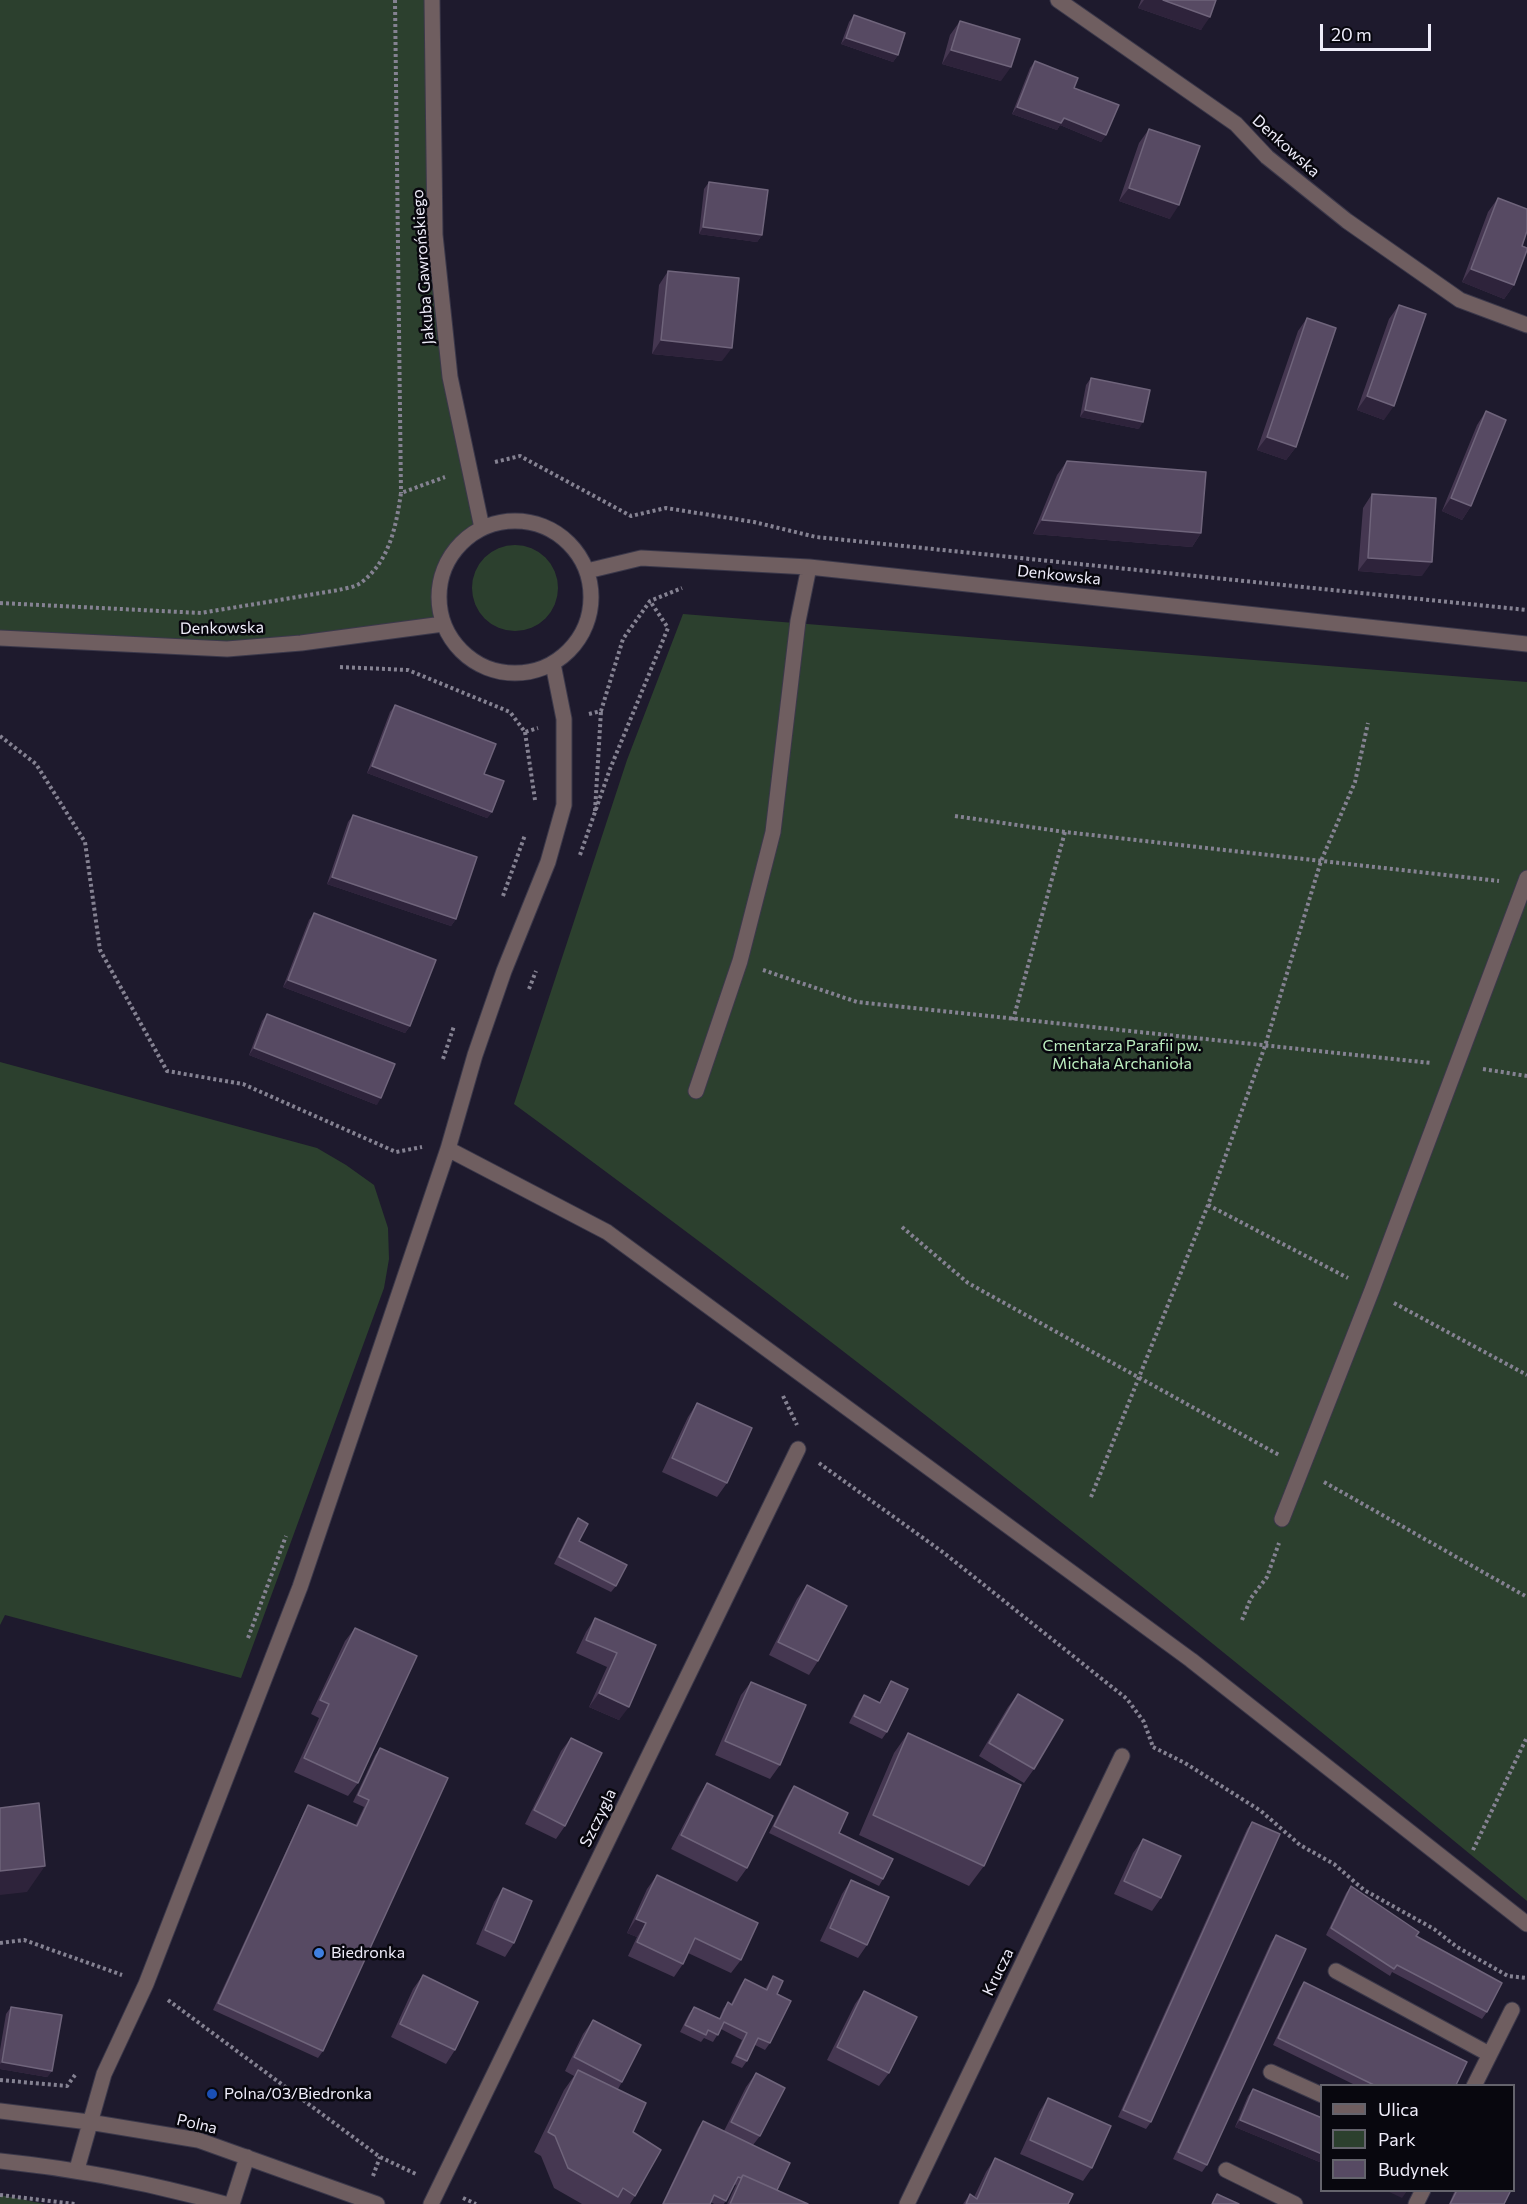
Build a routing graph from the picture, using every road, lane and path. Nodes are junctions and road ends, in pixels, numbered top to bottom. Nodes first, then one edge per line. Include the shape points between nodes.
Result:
1 (395, 0) edge
2 (432, 0) edge
3 (1058, 0) edge
4 (1527, 325) edge
5 (401, 493) dead end
6 (482, 528) junction
7 (809, 567) junction
8 (587, 571) junction
9 (688, 586) dead end
10 (650, 601) junction
11 (443, 624) junction
12 (0, 638) edge
13 (1527, 644) edge
14 (553, 664) junction
15 (328, 667) dead end
16 (601, 711) junction
17 (564, 719) junction
18 (1368, 723) dead end
19 (525, 732) junction
20 (0, 736) edge
21 (536, 806) dead end
22 (955, 816) dead end
23 (528, 828) dead end
24 (1065, 832) junction
25 (1321, 861) junction
26 (1526, 881) edge
27 (498, 907) dead end
28 (740, 961) junction
29 (458, 1016) dead end
30 (1013, 1020) junction
31 (1265, 1046) junction
32 (1457, 1065) junction
33 (441, 1070) dead end
34 (1527, 1076) edge
35 (696, 1090) dead end
36 (425, 1146) dead end
37 (448, 1149) junction
38 (396, 1152) dead end
39 (421, 1157) dead end
40 (902, 1227) dead end
41 (1139, 1376) junction
42 (782, 1394) dead end
43 (798, 1449) junction
44 (1301, 1468) junction
45 (1090, 1497) dead end
46 (1282, 1519) joint
47 (287, 1532) dead end
48 (1527, 1597) edge
49 (1242, 1620) dead end
50 (246, 1644) dead end
51 (1527, 1737) edge
52 (1154, 1747) junction
53 (1122, 1756) joint
54 (1460, 1871) junction
55 (1527, 1924) edge
56 (0, 1943) edge
57 (1336, 1971) dead end
58 (1527, 1978) edge
59 (146, 1984) junction
60 (1512, 2010) dead end
61 (1489, 2054) junction
62 (1271, 2072) dead end
63 (104, 2074) junction
64 (0, 2080) edge
65 (1474, 2084) edge
66 (1320, 2094) edge
67 (0, 2111) edge
68 (89, 2121) junction
69 (247, 2157) junction
70 (380, 2157) dead end
71 (0, 2161) edge
72 (77, 2169) junction
73 (1226, 2170) dead end
74 (0, 2195) edge
75 (75, 2204) edge
76 (225, 2204) edge
77 (232, 2204) edge
78 (377, 2204) edge
79 (431, 2204) edge
80 (907, 2204) edge
81 (1295, 2204) edge

1 - 5 path
2 - 6 street, Jakuba Gawrońskiego via 435,235 450,377
3 - 4 street, Denkowska via 1236,124 1267,157 1347,221 1460,300
6 - 8 street via 501,522 528,522 553,531 574,548
6 - 11 street via 456,548 442,571 438,598
7 - 8 street, Denkowska via 641,558
7 - 13 street, Denkowska
7 - 28 street via 798,621 773,832
8 - 14 street via 592,597 587,623 573,647
9 - 10 path
10 - 16 path via 623,639
10 - 16 path via 668,628 610,769 595,817
11 - 12 street, Denkowska via 227,649
11 - 14 street via 456,647 476,664 501,673 528,673
14 - 17 street
15 - 19 path via 408,670 510,712
16 - 17 path
17 - 19 path
17 - 37 street via 564,806 548,862 475,1055
18 - 25 path via 1355,782
19 - 21 path
20 - 38 path via 36,764 85,842 100,950 166,1071 243,1084
22 - 24 path
23 - 27 path
24 - 25 path
24 - 30 path
25 - 26 path
25 - 31 path
26 - 32 street
28 - 30 path via 857,1002
28 - 35 street
29 - 33 path
30 - 31 path
31 - 32 path
31 - 41 path via 1208,1205
32 - 34 path
32 - 44 street
36 - 39 path
37 - 54 street via 607,1232 1191,1660
37 - 59 street via 300,1587
40 - 41 path via 968,1283
41 - 44 path
41 - 45 path
42 - 43 path via 797,1424
43 - 52 path via 899,1519 1127,1699 1144,1722
43 - 79 street, Szczygla
44 - 46 street
44 - 48 path
46 - 49 path via 1282,1536 1267,1576 1251,1598
47 - 50 path
51 - 54 path
52 - 53 path via 1134,1749
52 - 58 path via 1261,1811 1300,1845 1334,1864 1364,1890 1508,1976
53 - 80 street, Krucza
54 - 55 street
56 - 59 path via 24,1940
57 - 61 street
59 - 63 street
59 - 70 path
60 - 61 street
61 - 65 street
62 - 66 street
63 - 64 path via 78,2071 67,2086
63 - 68 street
67 - 68 street, Polna
68 - 69 street, Polna via 198,2140
68 - 72 street
69 - 77 street
69 - 78 street, Polna
71 - 72 street
72 - 76 street
73 - 81 street
74 - 75 path

